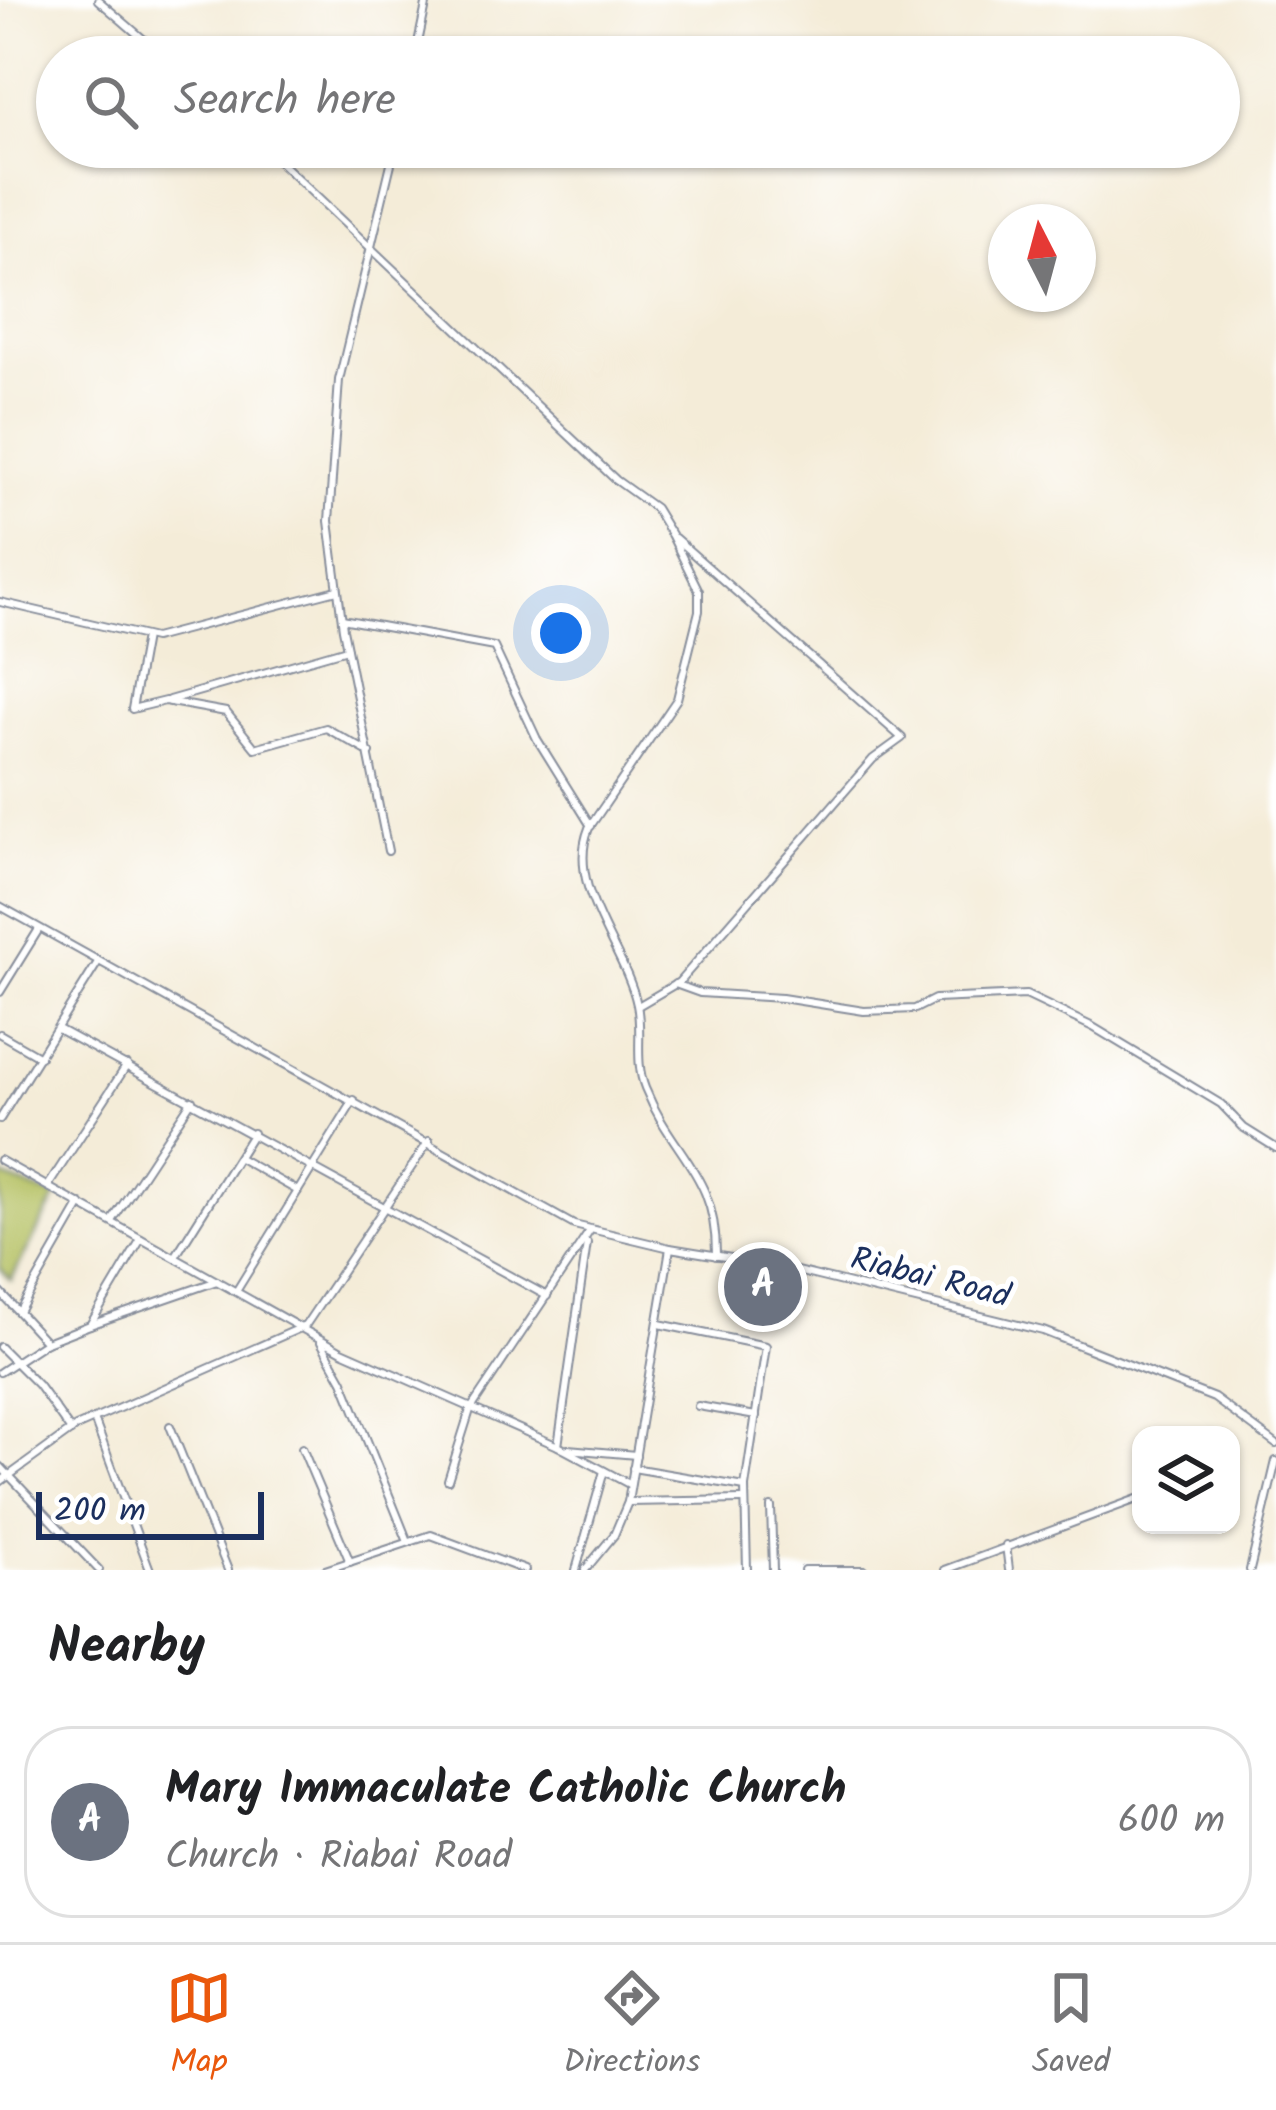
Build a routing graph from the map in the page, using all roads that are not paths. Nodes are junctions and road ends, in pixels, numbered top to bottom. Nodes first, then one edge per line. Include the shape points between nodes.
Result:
1 (98, 0) edge
2 (427, 0) edge
3 (140, 36) edge
4 (419, 36) edge
5 (286, 168) edge
6 (391, 168) edge
7 (373, 250) junction
8 (672, 536) junction
9 (338, 590) junction
10 (0, 602) edge
11 (342, 619) junction
12 (146, 637) junction
13 (347, 649) junction
14 (165, 701) junction
15 (370, 753) junction
16 (591, 826) junction
17 (388, 851) dead end
18 (0, 906) edge
19 (39, 929) junction
20 (98, 962) junction
21 (675, 984) junction
22 (0, 992) edge
23 (638, 1006) junction
24 (58, 1029) junction
25 (0, 1034) edge
26 (40, 1057) junction
27 (128, 1065) junction
28 (192, 1100) junction
29 (354, 1100) junction
30 (0, 1119) edge
31 (253, 1133) junction
32 (429, 1141) junction
33 (1276, 1148) edge
34 (238, 1158) junction
35 (0, 1160) edge
36 (314, 1165) junction
37 (48, 1186) junction
38 (298, 1192) junction
39 (81, 1204) junction
40 (387, 1204) junction
41 (112, 1221) junction
42 (588, 1236) junction
43 (141, 1238) junction
44 (670, 1248) junction
45 (716, 1256) junction
46 (176, 1257) junction
47 (218, 1281) junction
48 (237, 1290) junction
49 (0, 1292) edge
50 (547, 1296) junction
51 (20, 1312) junction
52 (658, 1324) junction
53 (90, 1325) junction
54 (305, 1326) junction
55 (319, 1339) junction
56 (46, 1342) junction
57 (0, 1347) edge
58 (14, 1360) junction
59 (0, 1372) edge
60 (698, 1406) dead end
61 (470, 1410) junction
62 (756, 1415) junction
63 (94, 1419) junction
64 (170, 1426) dead end
65 (71, 1431) junction
66 (1276, 1444) edge
67 (302, 1448) dead end
68 (561, 1448) junction
69 (636, 1455) junction
70 (1276, 1461) edge
71 (0, 1466) edge
72 (633, 1468) junction
73 (604, 1471) junction
74 (9, 1474) junction
75 (448, 1480) dead end
76 (0, 1483) edge
77 (629, 1484) junction
78 (745, 1487) junction
79 (744, 1500) junction
80 (1132, 1501) edge
81 (628, 1502) junction
82 (772, 1507) dead end
83 (408, 1541) junction
84 (1006, 1545) junction
85 (350, 1562) junction
86 (828, 1569) edge
87 (859, 1569) edge
88 (99, 1570) edge
89 (150, 1570) edge
90 (228, 1570) edge
91 (325, 1570) edge
92 (525, 1570) edge
93 (575, 1570) edge
94 (585, 1570) edge
95 (747, 1570) edge
96 (773, 1570) edge
97 (804, 1570) edge
98 (948, 1570) edge
99 (1009, 1570) edge
100 (1250, 1570) edge

1 - 3 street
2 - 4 street
5 - 7 street
6 - 7 street
7 - 8 street via 611,476 655,508
7 - 9 street via 336,408 329,520
8 - 16 street via 699,591 680,693
8 - 21 street via 902,738 873,759
9 - 11 street
9 - 12 street
10 - 12 street
11 - 13 street
11 - 16 street via 494,647 537,739
12 - 14 street via 130,705 136,711
13 - 14 street
13 - 15 street
14 - 15 street via 226,712 251,747 326,728
15 - 17 street
16 - 23 street via 585,850 593,895
18 - 19 street, Riabai Road
19 - 20 street, Riabai Road
19 - 22 street
20 - 24 street
20 - 29 street, Riabai Road
21 - 23 street
21 - 33 street via 864,1011 1026,994 1221,1104
23 - 45 street via 645,1088 714,1205
24 - 26 street
24 - 27 street
25 - 26 street
26 - 30 street
27 - 28 street
27 - 37 street
28 - 31 street
28 - 41 street
29 - 32 street, Riabai Road
29 - 36 street
31 - 34 street
31 - 36 street
32 - 40 street
32 - 42 street, Riabai Road
34 - 38 street
34 - 46 street
35 - 37 street
36 - 38 street
36 - 40 street
37 - 39 street
38 - 48 street
39 - 41 street
39 - 51 street
40 - 50 street
40 - 54 street
41 - 43 street
42 - 44 street, Riabai Road
42 - 50 street
42 - 68 street
43 - 46 street
43 - 53 street
44 - 45 street, Riabai Road
44 - 52 street
45 - 66 street, Riabai Road via 1043,1331 1214,1398
46 - 47 street
47 - 48 street
47 - 53 street
48 - 54 street
49 - 51 street
50 - 61 street
51 - 56 street
52 - 62 street via 766,1346
52 - 69 street
53 - 56 street
54 - 55 street
54 - 63 street
55 - 61 street
55 - 83 street
56 - 58 street
57 - 58 street
58 - 59 street
58 - 65 street
60 - 62 street
61 - 68 street
61 - 75 street
62 - 78 street
63 - 65 street
63 - 89 street
64 - 90 street
65 - 74 street
67 - 85 street
68 - 69 street
68 - 73 street
69 - 72 street
70 - 100 street
71 - 74 street
72 - 77 street
72 - 78 street
73 - 77 street
73 - 93 street
74 - 76 street
74 - 88 street
77 - 81 street
78 - 79 street
79 - 81 street
79 - 95 street
80 - 84 street
81 - 94 street
82 - 96 street
83 - 85 street
83 - 92 street via 444,1537
84 - 98 street
84 - 99 street
85 - 91 street
86 - 87 street
86 - 97 street

